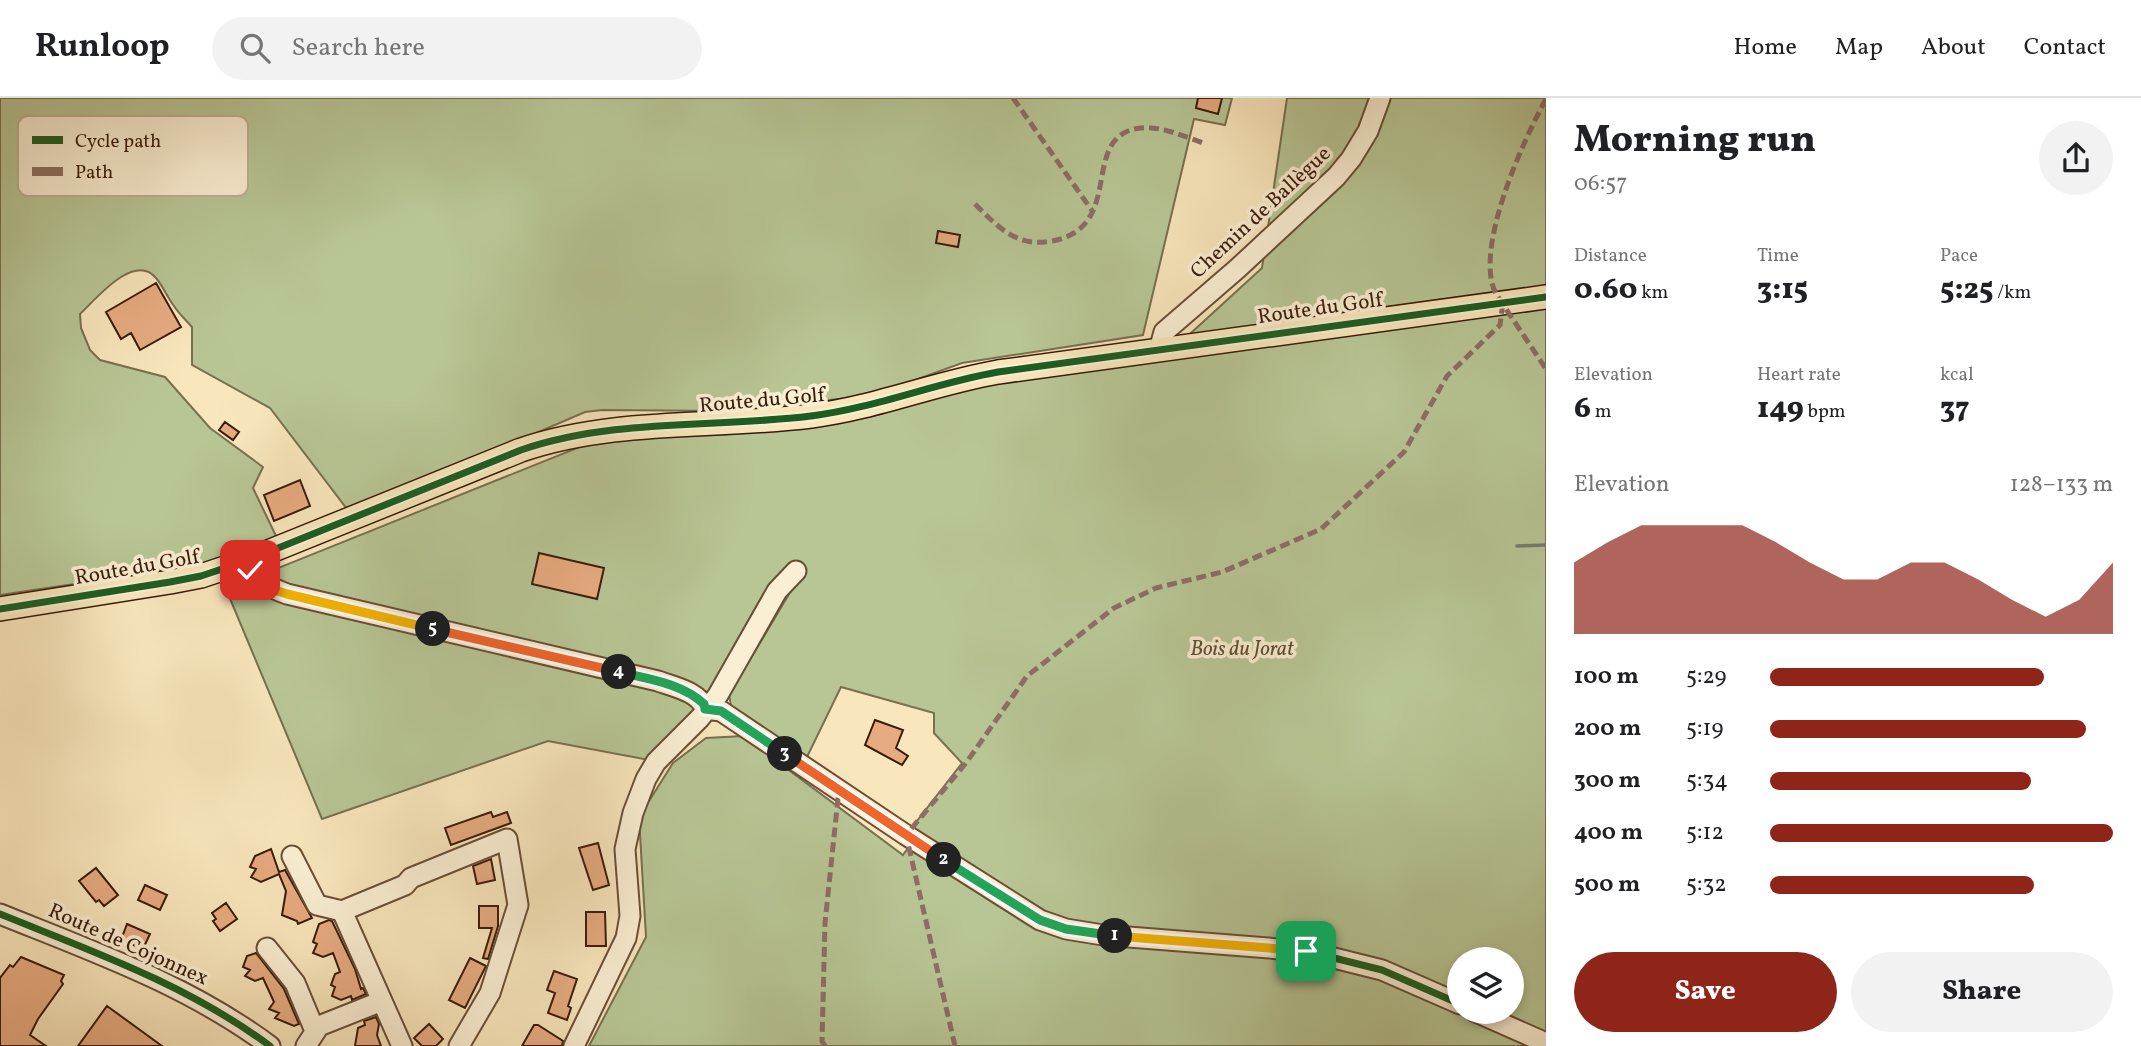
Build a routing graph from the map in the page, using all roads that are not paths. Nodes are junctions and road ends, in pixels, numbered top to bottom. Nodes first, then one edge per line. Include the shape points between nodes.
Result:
1 (1380, 98) edge
2 (1546, 297) edge
3 (1159, 349) junction
4 (246, 562) junction
5 (796, 571) dead end
6 (0, 609) edge
7 (705, 709) junction
8 (292, 856) dead end
9 (342, 911) junction
10 (0, 914) edge
11 (267, 948) dead end
12 (1447, 998) edge
13 (382, 1001) junction
14 (1503, 1024) edge
15 (311, 1039) edge
16 (1546, 1043) edge
17 (270, 1046) edge
18 (402, 1046) edge
19 (459, 1046) edge
20 (575, 1046) edge

1 - 3 street, Chemin de Ballègue via 1368,131 1336,177 1164,332
2 - 3 main road, Route du Golf
3 - 4 main road, Route du Golf via 979,375 816,415 569,436 522,450
4 - 6 main road, Route du Golf via 170,582
4 - 7 street via 256,578 287,594 658,681 697,697
5 - 7 street via 777,591 718,695
7 - 12 street via 721,711 1040,920 1103,935 1306,951 1382,970
7 - 20 street via 656,762 638,796 625,849 629,928
8 - 9 street via 317,905
9 - 13 street
9 - 19 street via 507,839 518,905 490,993
10 - 17 street, Route de Cojonnex via 153,976
11 - 15 street via 295,983
13 - 15 street via 319,1026
13 - 18 street
14 - 16 street

